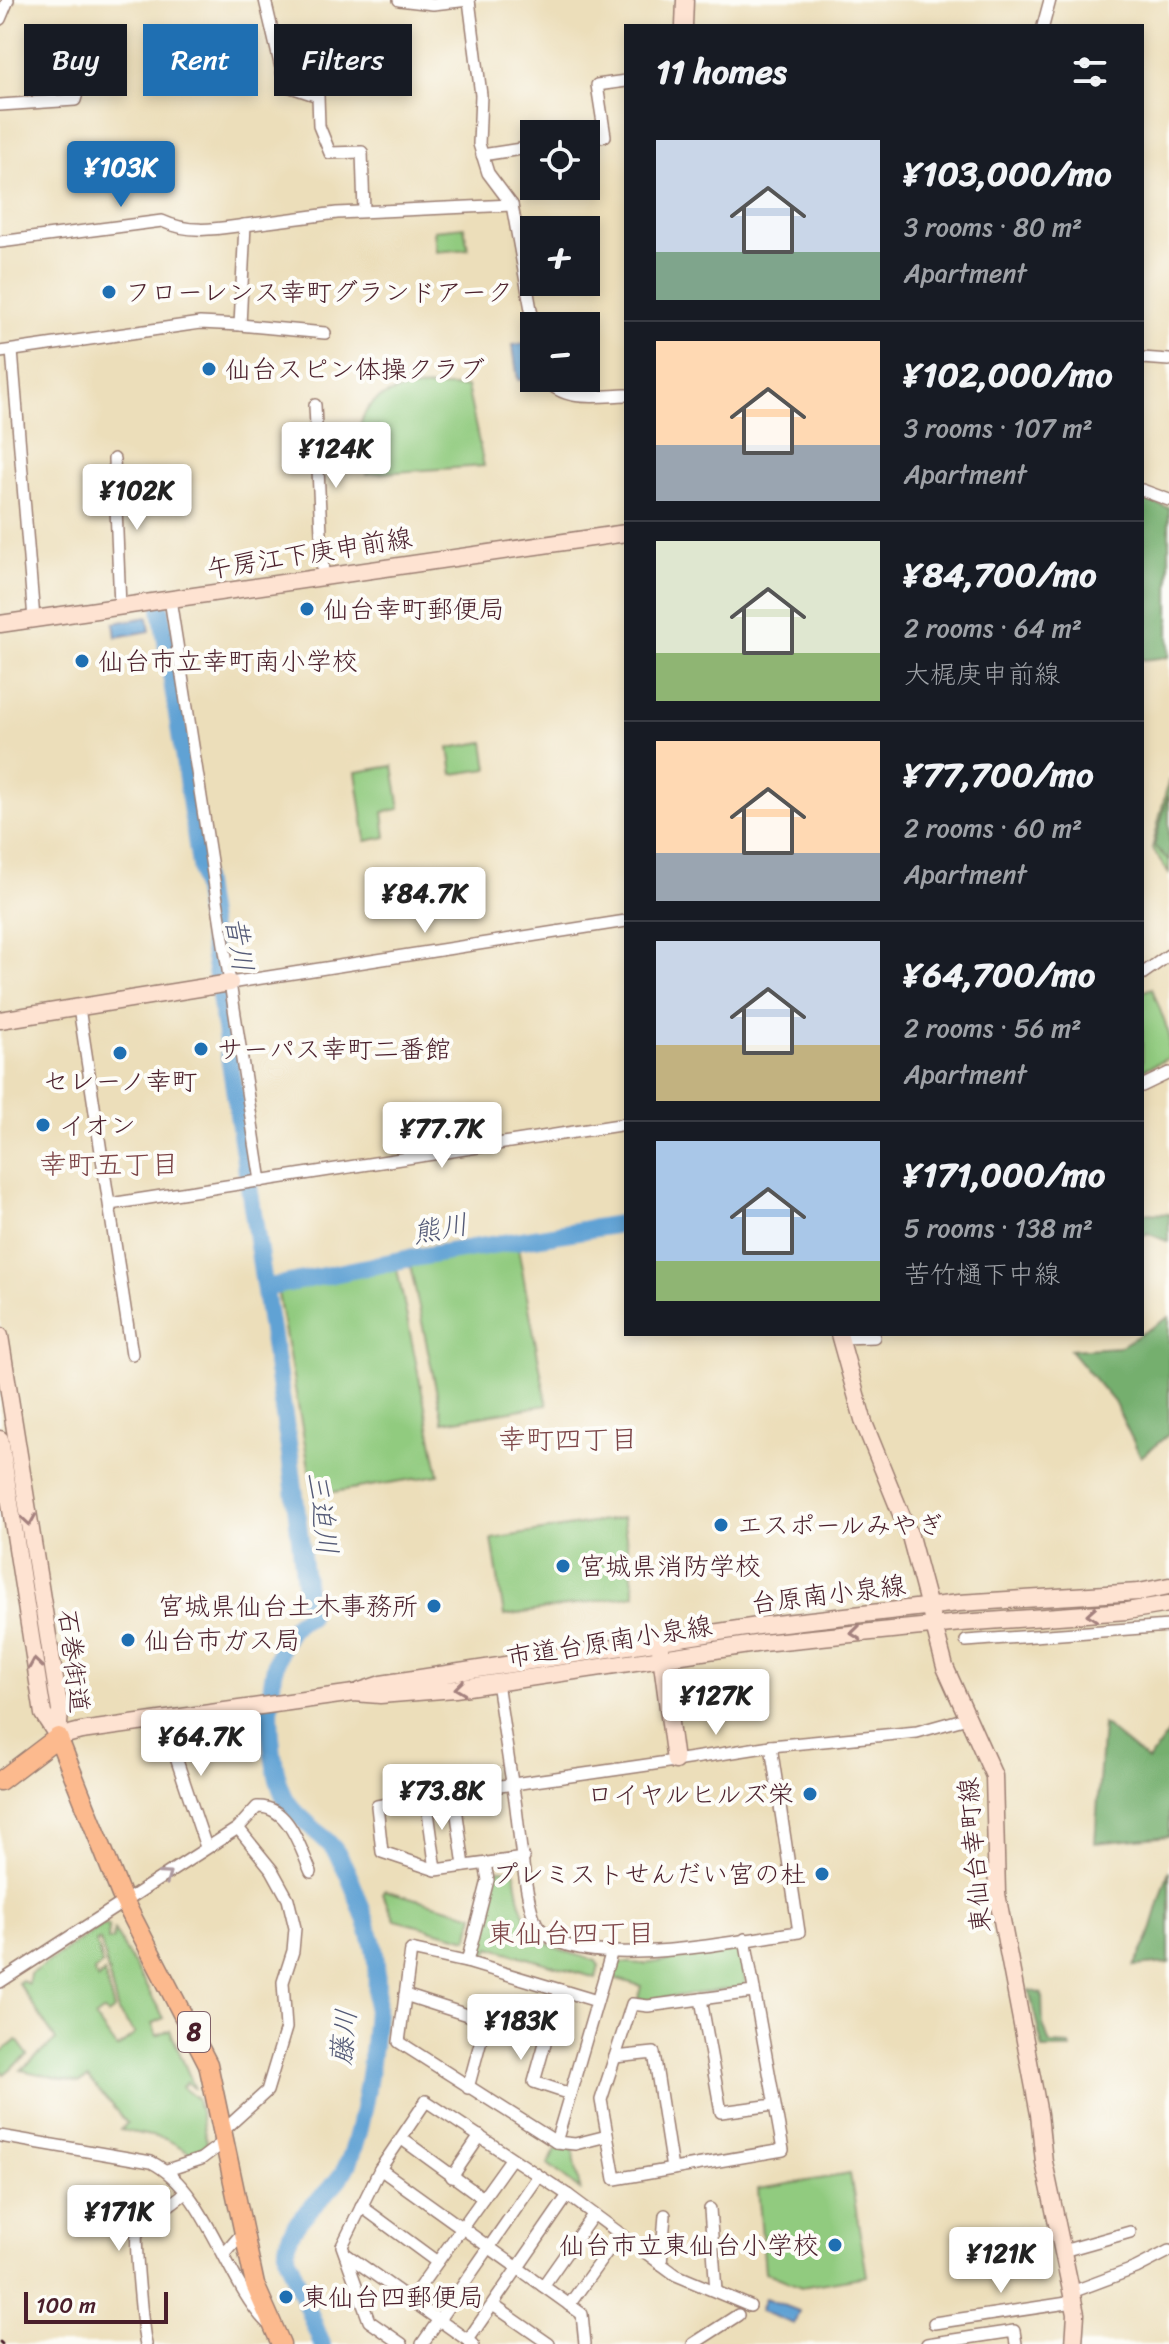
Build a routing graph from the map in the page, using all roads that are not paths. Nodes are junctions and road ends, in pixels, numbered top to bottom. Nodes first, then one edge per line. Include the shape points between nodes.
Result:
1 (8, 0) edge
2 (265, 0) edge
3 (399, 0) edge
4 (469, 0) edge
5 (685, 0) edge
6 (1050, 0) edge
7 (0, 19) edge
8 (684, 24) edge
9 (1044, 24) edge
10 (624, 81) edge
11 (76, 96) edge
12 (0, 105) edge
13 (600, 137) edge
14 (520, 149) edge
15 (482, 155) junction
16 (512, 205) junction
17 (364, 211) junction
18 (245, 225) junction
19 (0, 242) edge
20 (531, 312) edge
21 (240, 325) junction
22 (325, 333) dead end
23 (6, 352) edge
24 (1144, 358) edge
25 (1169, 360) edge
26 (560, 392) edge
27 (624, 395) edge
28 (315, 405) dead end
29 (114, 459) dead end
30 (1144, 491) edge
31 (1169, 500) edge
32 (624, 533) edge
33 (323, 576) junction
34 (170, 599) junction
35 (120, 606) junction
36 (34, 619) junction
37 (0, 624) edge
38 (624, 921) edge
39 (1169, 955) edge
40 (1144, 973) edge
41 (222, 984) junction
42 (79, 1008) junction
43 (0, 1020) edge
44 (1169, 1073) edge
45 (1144, 1085) edge
46 (624, 1124) edge
47 (253, 1182) junction
48 (110, 1204) junction
49 (0, 1336) edge
50 (839, 1336) edge
51 (874, 1337) dead end
52 (132, 1354) dead end
53 (2, 1360) edge
54 (0, 1439) edge
55 (1169, 1586) edge
56 (1169, 1604) edge
57 (929, 1606) junction
58 (934, 1625) junction
59 (1169, 1626) edge
60 (966, 1641) dead end
61 (660, 1648) junction
62 (497, 1682) junction
63 (354, 1693) junction
64 (967, 1718) junction
65 (163, 1719) junction
66 (58, 1737) junction
67 (771, 1746) junction
68 (675, 1761) junction
69 (0, 1781) edge
70 (513, 1785) junction
71 (238, 1828) junction
72 (206, 1847) junction
73 (524, 1858) junction
74 (485, 1864) junction
75 (464, 1866) junction
76 (436, 1870) junction
77 (311, 1872) dead end
78 (125, 1904) junction
79 (745, 1939) junction
80 (611, 1954) junction
81 (467, 1962) junction
82 (0, 1982) edge
83 (560, 1990) junction
84 (753, 1992) junction
85 (405, 1995) junction
86 (701, 1999) junction
87 (597, 2001) junction
88 (615, 2057) junction
89 (468, 2088) junction
90 (570, 2094) junction
91 (774, 2105) junction
92 (225, 2135) junction
93 (0, 2136) edge
94 (480, 2136) junction
95 (607, 2136) junction
96 (402, 2139) junction
97 (556, 2142) junction
98 (511, 2159) junction
99 (380, 2169) junction
100 (672, 2169) junction
101 (167, 2170) junction
102 (452, 2177) junction
103 (538, 2177) junction
104 (185, 2193) junction
105 (568, 2195) junction
106 (483, 2198) junction
107 (361, 2206) junction
108 (710, 2209) dead end
109 (593, 2215) junction
110 (665, 2215) dead end
111 (461, 2228) junction
112 (244, 2231) junction
113 (1130, 2232) dead end
114 (619, 2235) junction
115 (490, 2249) junction
116 (1063, 2251) junction
117 (1169, 2251) edge
118 (224, 2254) junction
119 (347, 2255) junction
120 (437, 2262) junction
121 (661, 2264) junction
122 (517, 2268) junction
123 (543, 2286) junction
124 (716, 2291) junction
125 (1073, 2297) junction
126 (411, 2299) junction
127 (493, 2305) junction
128 (569, 2305) junction
129 (750, 2306) dead end
130 (738, 2315) dead end
131 (439, 2320) junction
132 (934, 2323) dead end
133 (270, 2327) junction
134 (471, 2342) edge
135 (146, 2344) edge
136 (281, 2344) edge
137 (402, 2344) edge
138 (422, 2344) edge
139 (549, 2344) edge
140 (585, 2344) edge
141 (693, 2344) edge
142 (927, 2344) edge
143 (1016, 2344) edge
144 (1074, 2344) edge

1 - 7 street
2 - 17 street via 285,85 318,96 319,126 330,153 362,152
3 - 4 street
4 - 15 street via 479,70
5 - 8 street
6 - 9 street
10 - 13 street via 597,85 605,136
11 - 12 street
14 - 15 street
15 - 16 street via 488,173
16 - 17 street
16 - 20 street
17 - 18 street
18 - 19 street via 182,229 162,221
18 - 21 street
21 - 22 street
21 - 23 street via 200,323
23 - 36 street
24 - 25 street
26 - 27 street
28 - 33 street
29 - 35 street
30 - 31 street
32 - 33 street, 午房江下庚申前線
33 - 34 street, 午房江下庚申前線
34 - 35 street, 午房江下庚申前線
34 - 41 street
35 - 36 street, 午房江下庚申前線
36 - 37 street, 午房江下庚申前線
38 - 41 street
39 - 40 street
41 - 42 street
41 - 47 street
42 - 43 street
42 - 48 street
44 - 45 street
46 - 47 street
47 - 48 street
48 - 52 street
49 - 53 street, 石巻街道
50 - 51 street
50 - 57 street, 東仙台幸町線 via 864,1423 910,1536
53 -> 66 street, 石巻街道 via 60,1711
66 -> 54 street, 石巻街道 via 43,1714
55 - 57 street
56 -> 58 street, 市道台原南小泉線
57 - 58 street, 東仙台幸町線
57 - 61 street, 台原南小泉線
58 -> 61 street, 市道台原南小泉線
58 - 64 street, 東仙台幸町線
59 - 60 street
61 - 62 street, 市道台原南小泉線
61 - 63 street, 台原南小泉線 via 381,1684
61 - 68 street
62 -> 63 street, 市道台原南小泉線
62 - 70 street
63 - 65 street, 市道台原南小泉線
64 - 67 street via 917,1732
64 - 116 street, 東仙台幸町線 via 994,1776 1000,1916
65 - 66 street, 市道台原南小泉線
65 - 72 street
66 - 69 main road
66 - 78 main road, 8
67 - 68 street
67 - 79 street via 799,1932
68 - 70 street
70 - 73 street
70 - 75 street via 454,1793
71 - 72 street
71 - 77 street via 257,1807 275,1810 285,1818
71 - 92 street via 272,1870 288,1899 295,1928 283,1982 286,2028 267,2091
78 -> 72 street
73 - 74 street
73 - 80 street via 538,1927 558,1942
74 - 75 street
74 - 81 street via 488,1880
75 - 76 street
76 - 76 street via 382,1852 377,1806 426,1797
78 - 82 street
78 - 92 main road, 8 via 202,2048
79 - 80 street
79 - 84 street
80 - 87 street
81 - 83 street
81 - 85 street via 411,1950
83 - 87 street
83 - 90 street via 534,2082
84 - 86 street
84 - 91 street
85 - 89 street via 399,2042
85 - 89 street via 486,2021
86 - 88 street via 632,2004
86 - 91 street via 721,2112
87 - 90 street
88 - 95 street via 601,2100
88 - 100 street via 654,2053
89 - 97 street
90 - 97 street
91 - 100 street via 783,2150
92 - 101 street via 201,2159
92 - 112 main road, 8
93 - 101 street via 151,2162
94 - 96 street via 426,2101
94 - 98 street
94 - 102 street
95 - 97 street via 575,2144
95 - 100 street via 615,2179
96 - 99 street
96 - 102 street
98 - 103 street
98 - 106 street
99 - 107 street
99 - 111 street
101 - 104 street
102 - 106 street
103 - 105 street
103 - 115 street
104 - 118 street
104 - 135 street via 137,2233
105 - 109 street
105 - 122 street
106 - 111 street
107 - 119 street via 342,2246
107 - 120 street
108 - 124 street
109 - 114 street
109 - 123 street
110 - 121 street
111 - 115 street
111 - 120 street
112 - 118 street
112 - 133 main road, 8
113 - 116 street
114 - 121 street
114 - 128 street
115 - 122 street
115 - 131 street
116 - 125 street, 東仙台幸町線
117 - 125 street
118 - 133 street via 250,2305
119 - 126 street
119 - 137 street via 369,2321
120 - 126 street
121 - 124 street
122 - 123 street
122 - 127 street
123 - 128 street
124 - 129 street
125 - 132 street
125 - 144 street, 東仙台幸町線
126 - 131 street
127 - 134 street
127 - 139 street
128 - 140 street via 582,2314
130 - 141 street
131 - 134 street
131 - 138 street
133 - 136 main road, 8
142 - 143 street via 1014,2331

